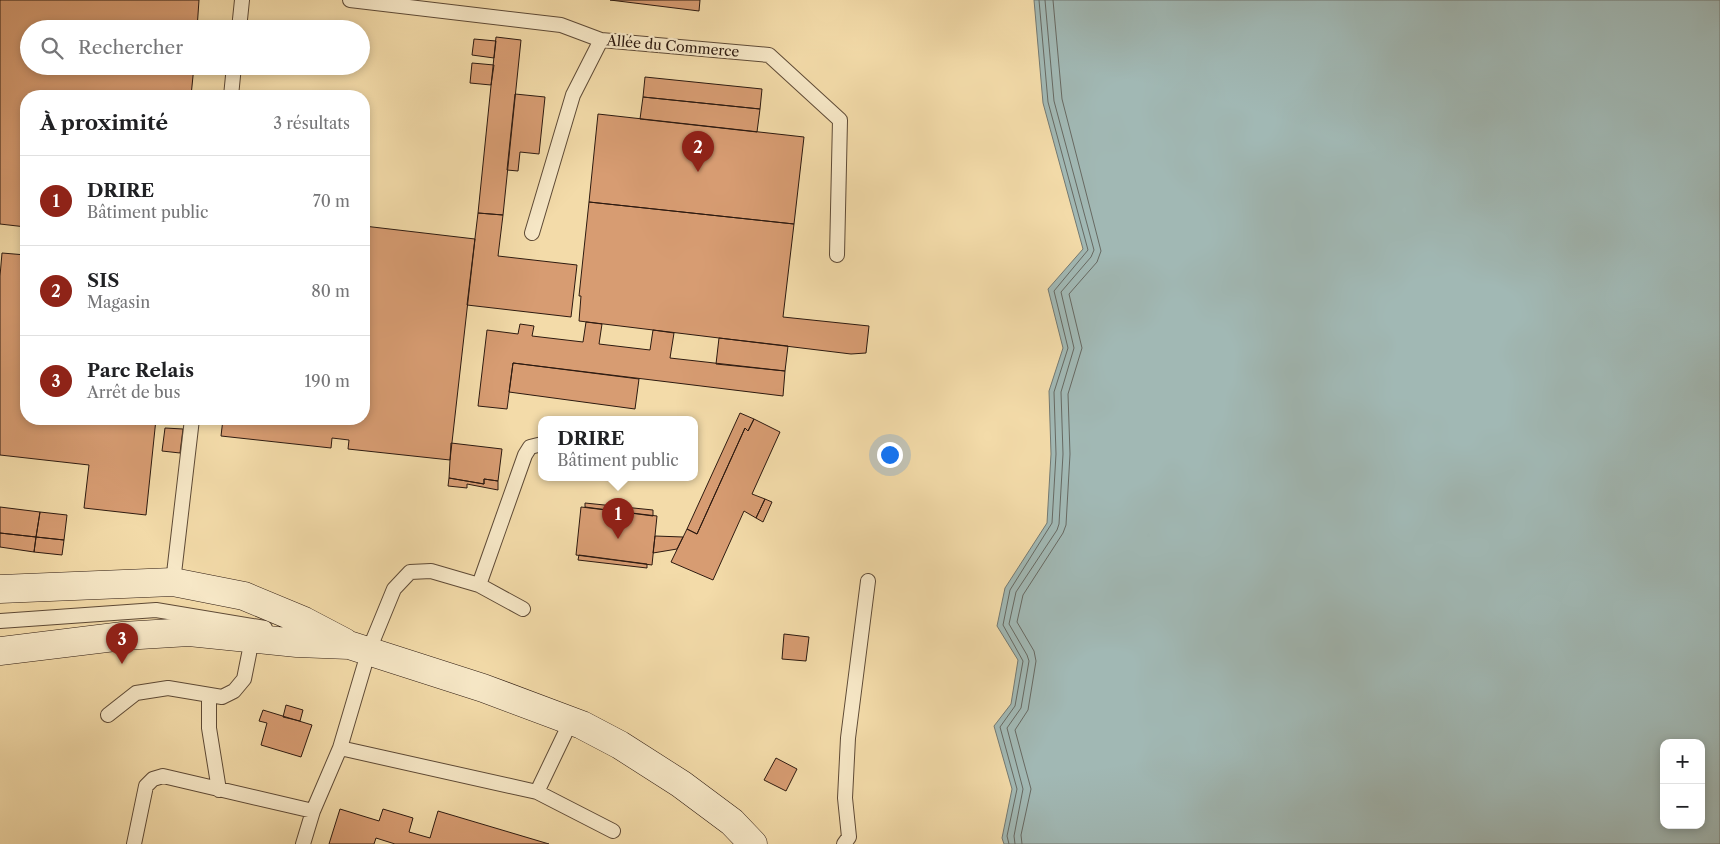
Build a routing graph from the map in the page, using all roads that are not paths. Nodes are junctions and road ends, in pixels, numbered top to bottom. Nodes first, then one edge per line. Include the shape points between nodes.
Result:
1 (242, 0) edge
2 (350, 0) edge
3 (240, 20) edge
4 (601, 40) junction
5 (233, 75) edge
6 (232, 90) edge
7 (532, 233) dead end
8 (837, 255) dead end
9 (191, 425) edge
10 (538, 445) edge
11 (868, 581) dead end
12 (173, 582) junction
13 (479, 584) junction
14 (0, 589) edge
15 (522, 609) dead end
16 (0, 621) edge
17 (252, 639) junction
18 (359, 648) junction
19 (0, 651) edge
20 (209, 695) junction
21 (108, 715) dead end
22 (571, 721) junction
23 (340, 748) junction
24 (219, 790) junction
25 (537, 792) junction
26 (313, 811) junction
27 (613, 831) dead end
28 (134, 844) edge
29 (303, 844) edge
30 (754, 844) edge
31 (844, 844) edge

1 - 3 lane
2 - 4 lane, Allée du Commerce via 561,25
4 - 7 lane via 573,95
4 - 8 lane, Allée du Commerce via 769,55 840,120
5 - 6 lane
9 - 12 lane
10 - 13 lane via 530,447 525,456
11 - 31 lane via 848,738 845,798 849,837
12 - 14 street
12 - 18 street via 244,596
13 - 15 lane
13 - 18 lane via 431,571 410,572 394,589
16 - 18 lane via 156,610
17 - 18 street
17 - 19 street via 189,632 123,636
17 - 20 lane via 244,679 234,692 222,697
18 - 22 street via 483,688
18 - 23 lane
20 - 21 lane via 168,688 136,693
20 - 24 lane
22 - 25 lane
22 - 30 street via 620,745 681,784 732,822
23 - 25 lane
23 - 26 lane
24 - 26 lane
24 - 28 lane via 163,776 153,779 146,786
25 - 27 lane
26 - 29 lane

